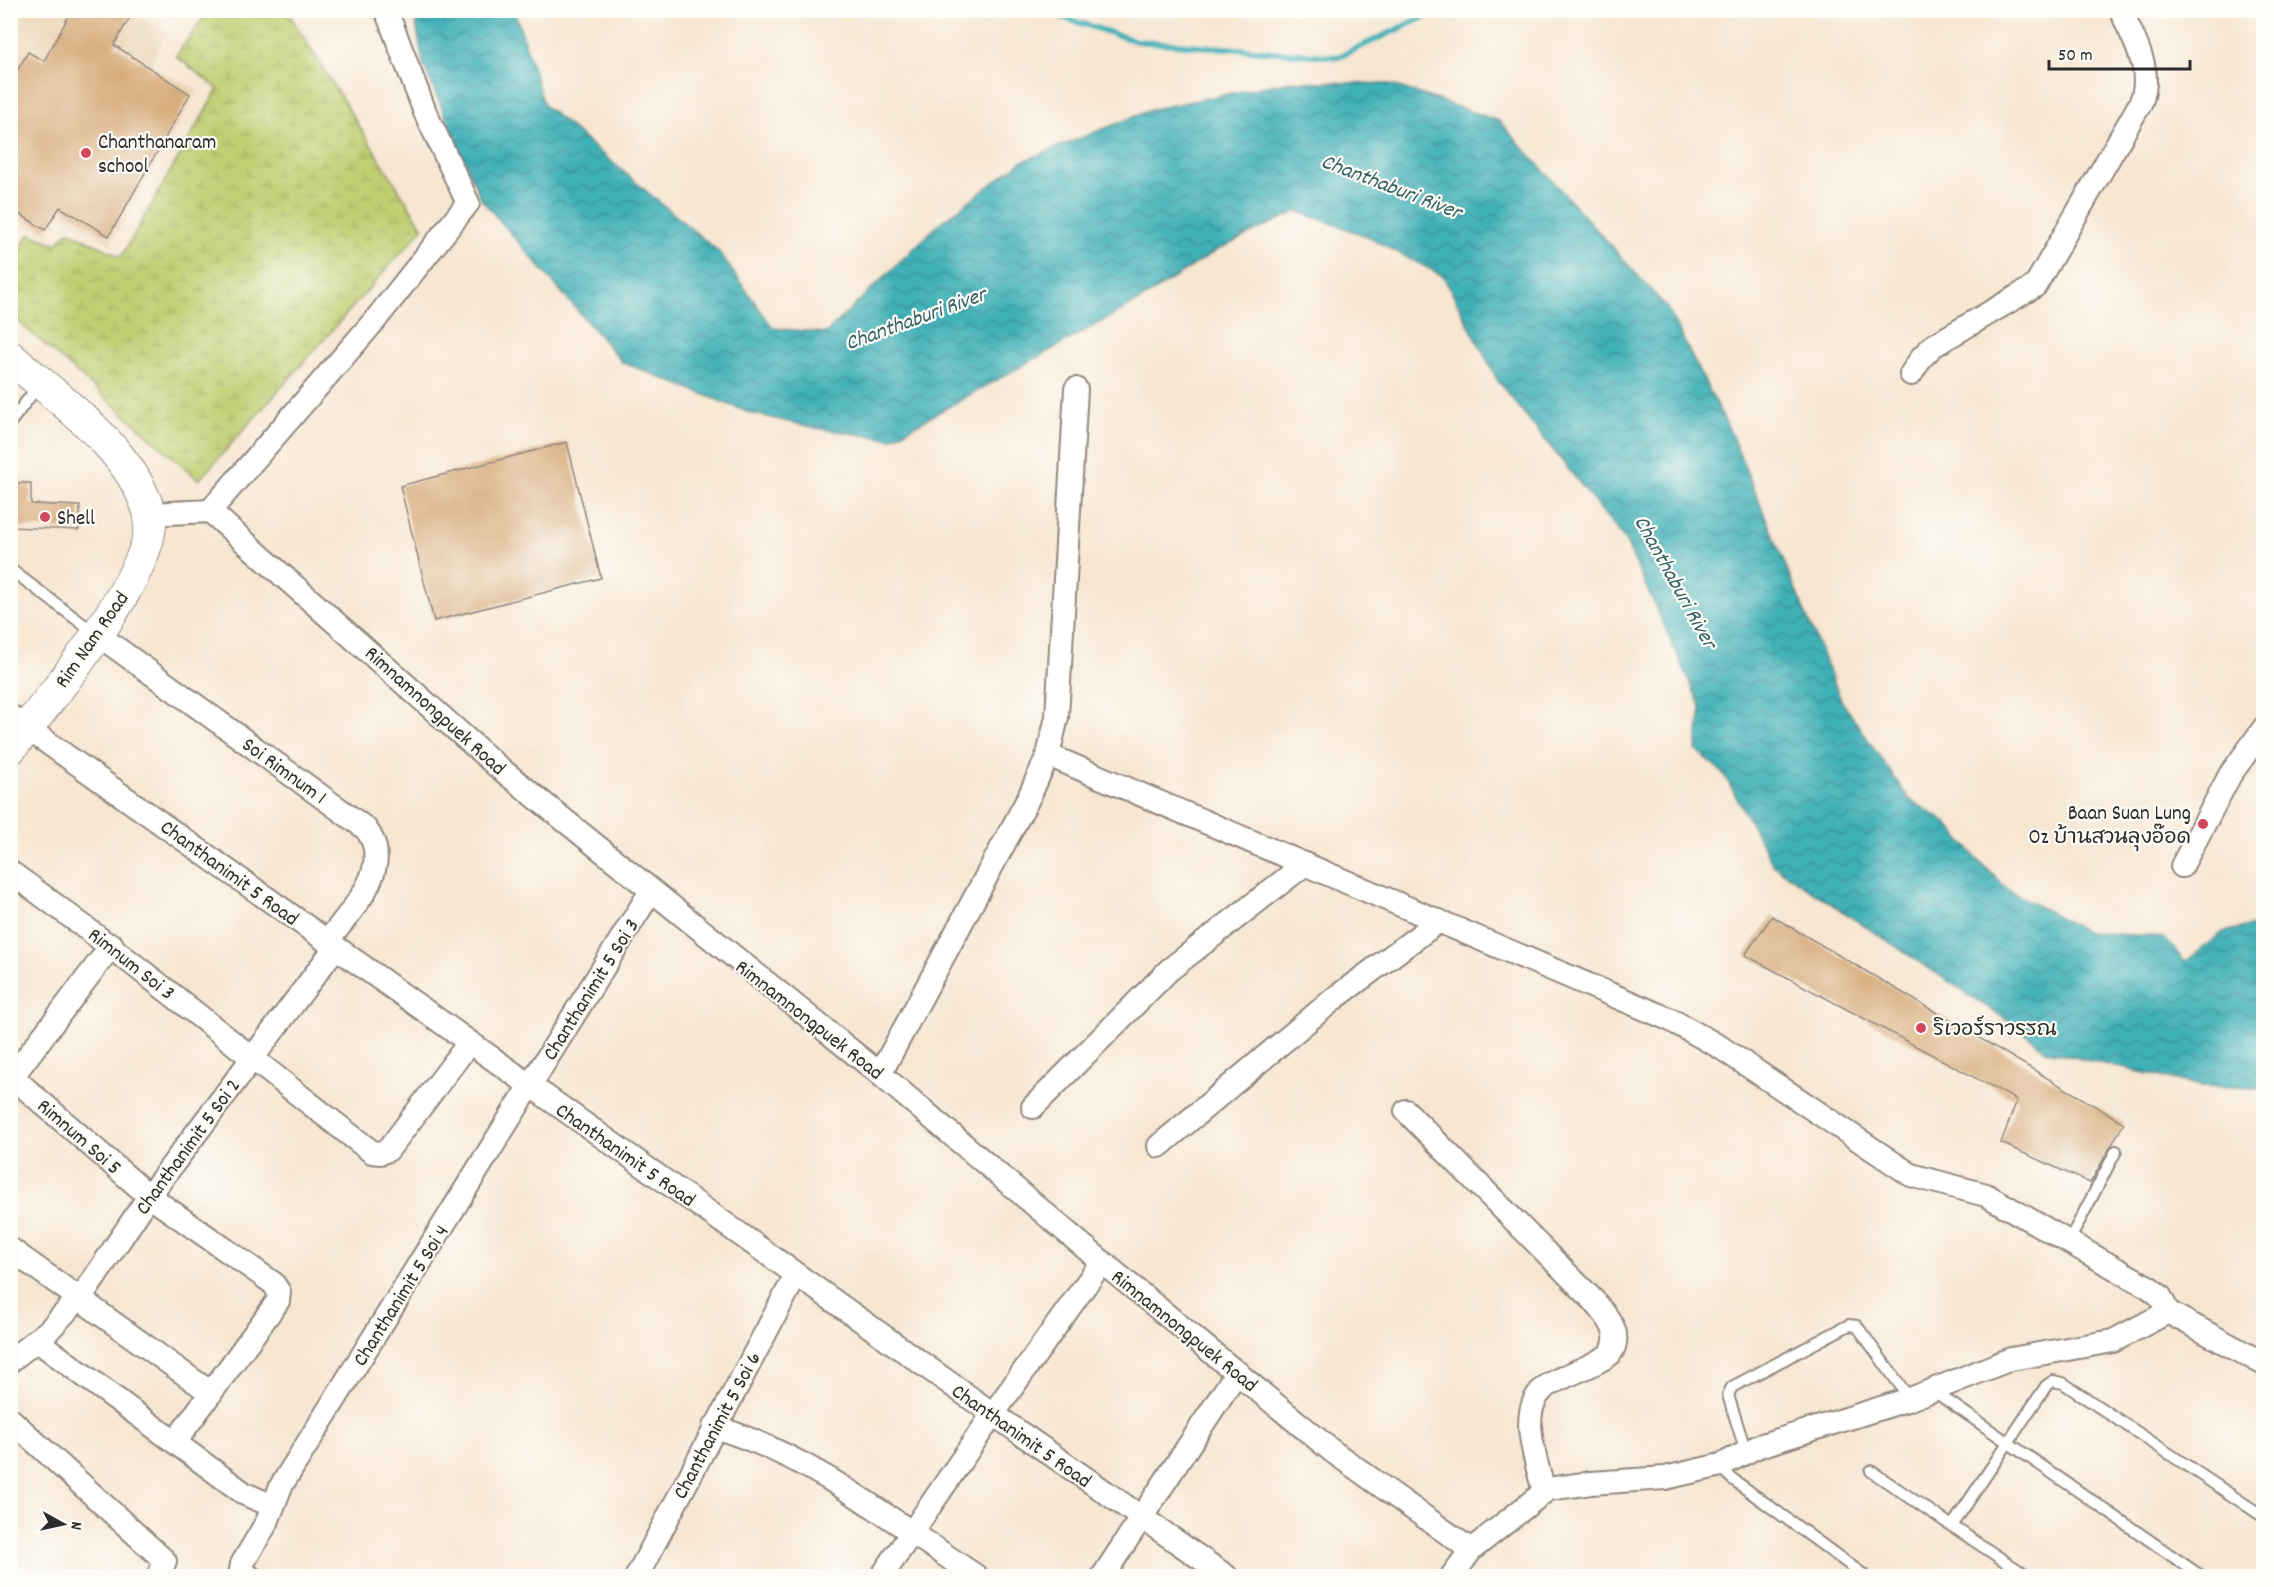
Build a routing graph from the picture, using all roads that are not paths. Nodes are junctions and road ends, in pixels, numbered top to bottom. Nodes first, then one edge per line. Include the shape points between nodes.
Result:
1 (386, 10) edge
2 (2121, 10) edge
3 (10, 357) edge
4 (1911, 374) dead end
5 (40, 383) junction
6 (1076, 389) dead end
7 (10, 423) edge
8 (210, 512) junction
9 (149, 514) junction
10 (10, 569) edge
11 (97, 634) junction
12 (2264, 728) edge
13 (16, 731) edge
14 (1048, 755) junction
15 (1305, 864) junction
16 (2182, 866) dead end
17 (10, 872) edge
18 (651, 891) junction
19 (1439, 921) junction
20 (112, 945) junction
21 (331, 945) junction
22 (469, 1043) junction
23 (250, 1058) junction
24 (880, 1074) junction
25 (11, 1076) edge
26 (530, 1086) junction
27 (1033, 1107) dead end
28 (1406, 1111) dead end
29 (1159, 1146) dead end
30 (2116, 1151) dead end
31 (149, 1196) junction
32 (2069, 1241) junction
33 (10, 1249) edge
34 (1102, 1262) junction
35 (796, 1275) junction
36 (80, 1297) junction
37 (2168, 1312) junction
38 (36, 1340) junction
39 (10, 1360) edge
40 (2264, 1364) edge
41 (1237, 1372) junction
42 (1932, 1390) junction
43 (210, 1393) junction
44 (1910, 1399) junction
45 (993, 1414) junction
46 (10, 1419) edge
47 (714, 1427) junction
48 (175, 1442) junction
49 (2008, 1442) junction
50 (1746, 1452) junction
51 (1721, 1465) junction
52 (1871, 1471) dead end
53 (1544, 1492) junction
54 (273, 1506) junction
55 (1142, 1518) junction
56 (2264, 1518) edge
57 (1952, 1526) junction
58 (910, 1533) junction
59 (1470, 1550) junction
60 (158, 1576) edge
61 (249, 1576) edge
62 (637, 1576) edge
63 (882, 1576) edge
64 (976, 1576) edge
65 (1103, 1576) edge
66 (1226, 1576) edge
67 (1452, 1576) edge
68 (1865, 1576) edge
69 (2027, 1576) edge
70 (2201, 1576) edge

1 - 8 street via 425,112 468,203 376,319
2 - 4 street via 2146,73 2140,104 2035,286 1933,346
3 - 5 main road, Rim Nam Road
5 - 7 lane
5 - 9 main road, Rim Nam Road via 105,440 132,477
6 - 14 street via 1059,693
8 - 9 street
8 - 18 street, Rimnamnongpuek Road via 497,766
9 - 11 main road, Rim Nam Road via 146,548 125,594
10 - 11 lane
11 - 13 main road, Rim Nam Road
11 - 21 street, Soi Rimnum 1 via 373,837 377,865
12 - 16 street via 2230,775
13 - 21 street, Chanthanimit 5 Road
14 - 15 street
14 - 24 street
15 - 19 street
15 - 27 street via 1169,970
17 - 20 street, Rimnum Soi 3
18 - 24 street, Rimnamnongpuek Road
18 - 26 street, Chanthanimit 5 Soi 3
19 - 29 street via 1335,998
19 - 32 street via 1671,1020 1720,1047 1911,1175 1986,1195
20 - 23 street, Rimnum Soi 3
20 - 25 street
21 - 22 street, Chanthanimit 5 Road
21 - 23 street, Chanthanimit 5 Soi 2
22 - 23 street, Rimnum Soi 3 via 388,1150 380,1153 372,1152
22 - 26 street, Chanthanimit 5 Road
23 - 31 street, Chanthanimit 5 Soi 2
24 - 34 street, Rimnamnongpuek Road
25 - 31 street, Rimnum Soi 5
26 - 35 street, Chanthanimit 5 Road
26 - 54 street, Chanthanimit 5 Soi 4 via 281,1486
28 - 53 street via 1594,1302 1615,1330 1615,1347 1610,1354 1546,1386 1533,1406 1531,1433
30 - 32 lane
31 - 36 street, Chanthanimit 5 Soi 2
31 - 43 street, Rimnum Soi 5 via 273,1283 279,1292 278,1301
32 - 37 street via 2150,1288 2160,1296
33 - 36 street
34 - 41 street, Rimnamnongpuek Road
34 - 45 street
35 - 45 street, Chanthanimit 5 Road
35 - 47 street, Chanthanimit 5 Soi 6
36 - 38 street, Chanthanimit 5 Soi 2
36 - 43 street
37 - 40 street
37 - 42 street via 2112,1341 2011,1359
38 - 39 street, Chanthanimit 5 Soi 2
38 - 48 street
41 - 55 street
41 - 59 street, Rimnamnongpuek Road via 1332,1451
42 - 44 street
42 - 49 lane
43 - 48 street
44 - 50 street
44 - 50 lane via 1857,1326 1849,1325 1732,1387 1728,1395
45 - 55 street, Chanthanimit 5 Road
45 - 58 street
46 - 60 street via 165,1561
47 - 58 street via 821,1474
47 - 62 street, Chanthanimit 5 Soi 6
48 - 54 street via 245,1494
49 - 56 lane via 2046,1386 2052,1381 2063,1383
49 - 57 lane
49 - 70 lane
50 - 51 street
51 - 53 street via 1665,1478 1591,1483
51 - 68 lane via 1731,1478
52 - 57 lane
53 - 59 street
54 - 61 street, Chanthanimit 5 Soi 4 via 242,1564 241,1570
55 - 65 street
55 - 66 street, Chanthanimit 5 Road
57 - 69 lane
58 - 63 street
58 - 64 street
59 - 67 street

